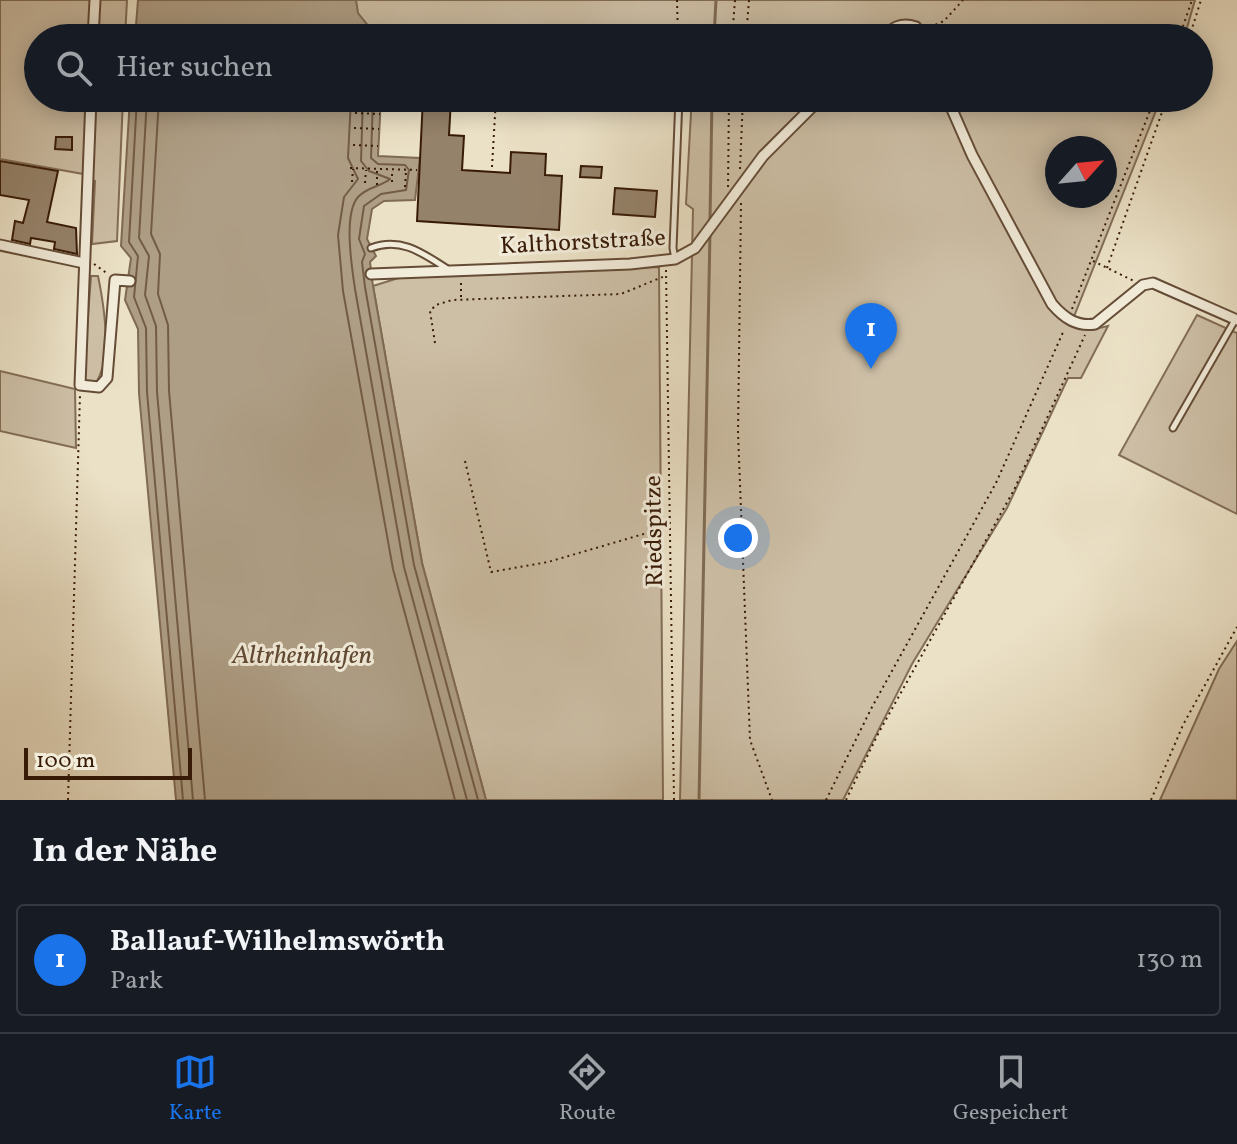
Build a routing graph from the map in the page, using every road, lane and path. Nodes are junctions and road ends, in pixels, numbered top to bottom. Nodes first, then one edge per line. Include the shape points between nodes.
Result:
1 (95, 0) edge
2 (677, 0) edge
3 (735, 0) edge
4 (749, 0) edge
5 (963, 0) edge
6 (1192, 0) edge
7 (1201, 0) edge
8 (94, 24) edge
9 (678, 24) edge
10 (733, 24) edge
11 (747, 24) edge
12 (936, 24) edge
13 (1184, 24) edge
14 (1193, 24) edge
15 (90, 112) edge
16 (495, 112) edge
17 (678, 112) edge
18 (728, 112) edge
19 (743, 112) edge
20 (807, 112) edge
21 (953, 112) edge
22 (1150, 112) edge
23 (1162, 112) edge
24 (355, 113) dead end
25 (380, 114) dead end
26 (354, 128) dead end
27 (379, 129) dead end
28 (353, 145) dead end
29 (378, 146) dead end
30 (492, 167) dead end
31 (366, 168) junction
32 (377, 169) junction
33 (392, 169) junction
34 (406, 170) junction
35 (417, 170) dead end
36 (352, 182) dead end
37 (392, 182) dead end
38 (365, 183) dead end
39 (377, 185) dead end
40 (741, 186) junction
41 (405, 187) dead end
42 (725, 187) dead end
43 (0, 245) edge
44 (371, 248) dead end
45 (671, 260) junction
46 (1092, 260) junction
47 (84, 263) junction
48 (96, 265) dead end
49 (1107, 268) junction
50 (455, 270) junction
51 (371, 274) dead end
52 (666, 276) junction
53 (115, 280) junction
54 (130, 281) dead end
55 (1143, 285) junction
56 (461, 300) junction
57 (1074, 306) dead end
58 (1236, 319) edge
59 (1090, 326) junction
60 (1063, 331) dead end
61 (435, 343) dead end
62 (80, 385) junction
63 (1173, 428) dead end
64 (465, 461) dead end
65 (672, 526) junction
66 (1237, 627) edge
67 (68, 800) edge
68 (674, 800) edge
69 (772, 800) edge
70 (826, 800) edge
71 (846, 800) edge
72 (1151, 800) edge

1 - 8 street
2 - 9 path
3 - 10 path
4 - 11 path
5 - 12 path
6 - 13 path
7 - 14 path
15 - 47 street
16 - 30 path
17 - 45 lane
18 - 42 path
19 - 40 path
20 - 40 street, Kalthorststraße
21 - 59 street via 1052,304 1068,320
22 - 46 path
23 - 49 path
24 - 25 path
26 - 27 path
28 - 29 path
31 - 32 path
31 - 36 path via 352,168
31 - 38 path
32 - 33 path
32 - 39 path
33 - 34 path
33 - 37 path
34 - 35 path
34 - 41 path
40 - 45 street, Kalthorststraße via 695,248
40 - 69 path via 738,433 750,740
43 - 47 street
44 - 50 lane via 386,242 408,246
45 - 50 street, Kalthorststraße
45 - 52 path, Riedspitze
46 - 49 path
46 - 57 path
47 - 62 street
48 - 53 path
49 - 55 path
50 - 51 street, Kalthorststraße
50 - 56 path
52 - 56 path via 621,294
52 - 65 path, Riedspitze
53 - 54 street
53 - 62 street via 107,378 99,387
55 - 58 street via 1163,284
55 - 59 street via 1104,321
56 - 61 path via 430,311
58 - 63 lane
59 - 71 path via 1014,490
60 - 70 path via 996,483
62 - 67 path
64 - 65 path via 491,572 548,562
65 - 68 path, Riedspitze
66 - 72 path via 1183,725

